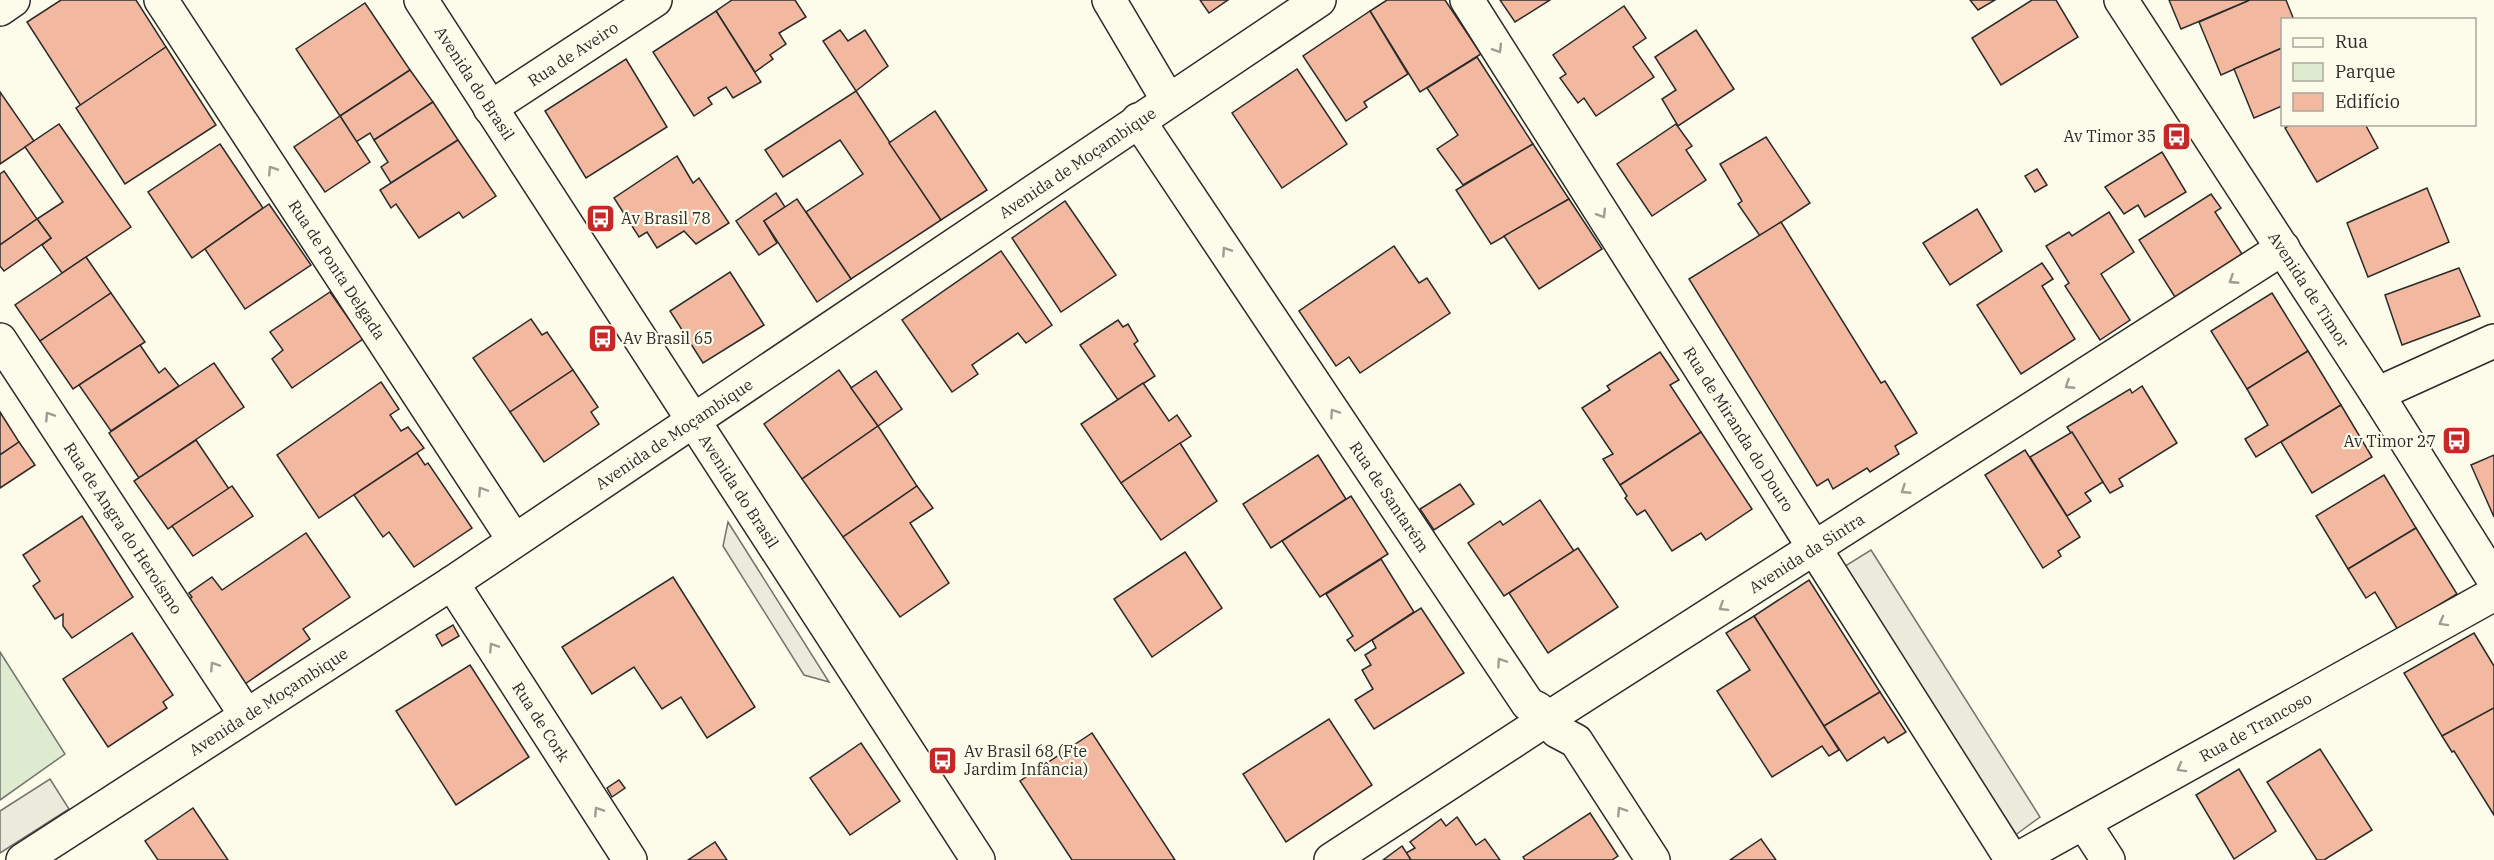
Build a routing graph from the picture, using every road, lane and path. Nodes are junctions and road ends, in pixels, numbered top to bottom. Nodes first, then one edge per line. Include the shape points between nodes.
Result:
1 (13, 0) edge
2 (161, 0) edge
3 (421, 0) edge
4 (654, 0) edge
5 (1109, 0) edge
6 (1319, 0) edge
7 (1467, 0) edge
8 (2121, 0) edge
9 (0, 9) edge
10 (1168, 100) junction
11 (490, 108) junction
12 (1138, 120) junction
13 (2283, 248) junction
14 (0, 340) edge
15 (2494, 341) edge
16 (2377, 394) junction
17 (692, 419) junction
18 (514, 540) junction
19 (1815, 549) junction
20 (2494, 580) edge
21 (452, 583) junction
22 (2494, 594) edge
23 (246, 715) junction
24 (1547, 719) junction
25 (2084, 823) junction
26 (23, 860) edge
27 (630, 860) edge
28 (978, 860) edge
29 (1331, 860) edge
30 (1653, 860) edge
31 (2014, 860) edge
32 (2108, 860) edge

1 - 9 street
18 -> 2 street, Rua de Ponta Delgada
3 - 11 street, Avenida do Brasil
4 - 11 street, Rua de Aveiro
5 - 10 street
6 - 10 street, Avenida de Moçambique
7 -> 19 street, Rua de Miranda do Douro
8 - 13 street, Avenida de Timor
10 - 12 street, Avenida de Moçambique
11 - 17 street, Avenida do Brasil
12 - 17 street, Avenida de Moçambique
24 -> 12 street, Rua de Santarém via 1528,704
13 - 16 street, Avenida de Timor
13 -> 19 street, Avenida da Sintra
23 -> 14 street, Rua de Angra do Heroísmo
15 - 16 street
16 - 20 street, Avenida de Timor
17 - 18 street, Avenida de Moçambique
17 - 28 street, Avenida do Brasil
18 - 21 street, Avenida de Moçambique
19 -> 24 street, Avenida da Sintra
19 - 31 street, Rua de Miranda do Douro
21 - 23 street, Avenida de Moçambique
27 -> 21 street, Rua de Cork
22 -> 25 street, Rua de Trancoso
23 - 26 street, Avenida de Moçambique
24 - 29 street, Avenida da Sintra
30 -> 24 street, Rua de Santarém via 1576,741 1557,731
25 - 31 street, Rua de Trancoso
25 - 32 street

